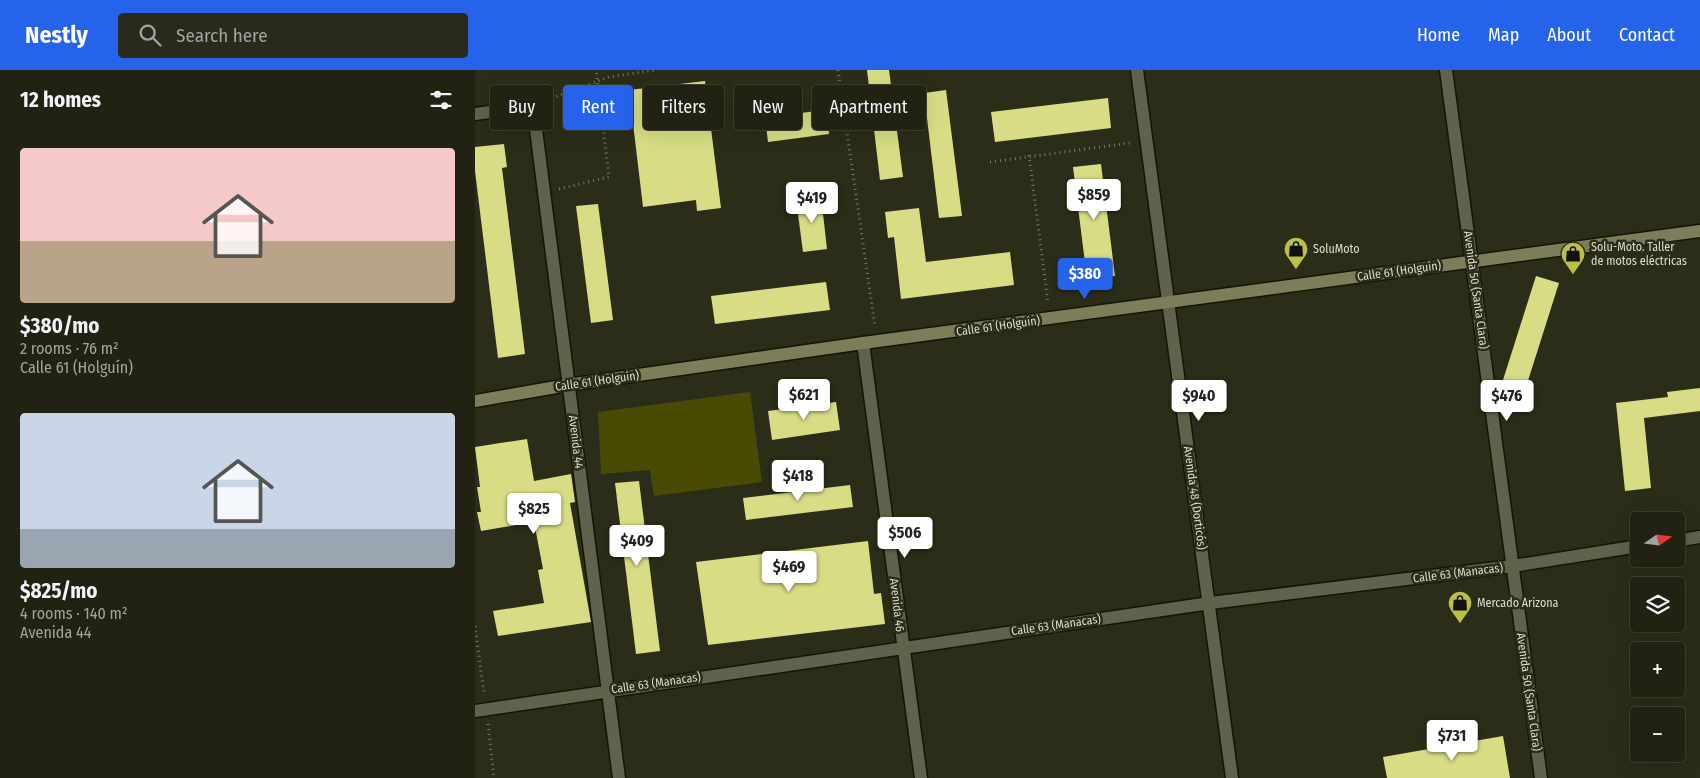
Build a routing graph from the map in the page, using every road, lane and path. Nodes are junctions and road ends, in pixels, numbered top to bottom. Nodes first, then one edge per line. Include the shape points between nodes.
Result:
1 (596, 70) edge
2 (656, 70) edge
3 (838, 70) edge
4 (1137, 70) edge
5 (1447, 70) edge
6 (597, 82) junction
7 (553, 98) edge
8 (490, 112) edge
9 (475, 114) edge
10 (536, 130) edge
11 (1145, 141) junction
12 (1029, 155) junction
13 (989, 162) dead end
14 (544, 192) junction
15 (1700, 231) edge
16 (1472, 261) junction
17 (1169, 302) junction
18 (1050, 319) junction
19 (877, 342) junction
20 (863, 343) junction
21 (569, 385) junction
22 (475, 401) edge
23 (1700, 537) edge
24 (1685, 540) edge
25 (1630, 547) edge
26 (1513, 566) junction
27 (1210, 603) junction
28 (903, 647) junction
29 (607, 690) junction
30 (475, 711) edge
31 (619, 778) edge
32 (921, 778) edge
33 (1232, 778) edge
34 (1541, 778) edge

1 - 6 path
2 - 6 path via 609,76
3 - 19 path
4 - 11 street, Avenida 48 (Dorticós)
5 - 16 street, Avenida 50 (Santa Clara)
6 - 7 path
6 - 14 path via 609,177
8 - 9 street
10 - 14 street, Avenida 44
11 - 12 path
11 - 17 street, Avenida 48 (Dorticós)
12 - 13 path
12 - 18 path
14 - 21 street, Avenida 44
15 - 16 street, Calle 61 (Holguín)
16 - 17 street, Calle 61 (Holguín)
16 - 26 street, Avenida 50 (Santa Clara)
17 - 18 street, Calle 61 (Holguín)
17 - 27 street, Avenida 48 (Dorticós)
18 - 19 street, Calle 61 (Holguín)
19 - 20 street, Calle 61 (Holguín)
20 - 21 street, Calle 61 (Holguín)
20 - 28 street, Avenida 46
21 - 22 street, Calle 61 (Holguín)
21 - 29 street, Avenida 44
23 - 24 street
25 - 26 street, Calle 63 (Manacas)
26 - 27 street, Calle 63 (Manacas)
26 - 34 street, Avenida 50 (Santa Clara)
27 - 28 street, Calle 63 (Manacas)
27 - 33 street, Avenida 48 (Dorticós)
28 - 29 street, Calle 63 (Manacas)
28 - 32 street, Avenida 46
29 - 30 street, Calle 63 (Manacas)
29 - 31 street, Avenida 44

